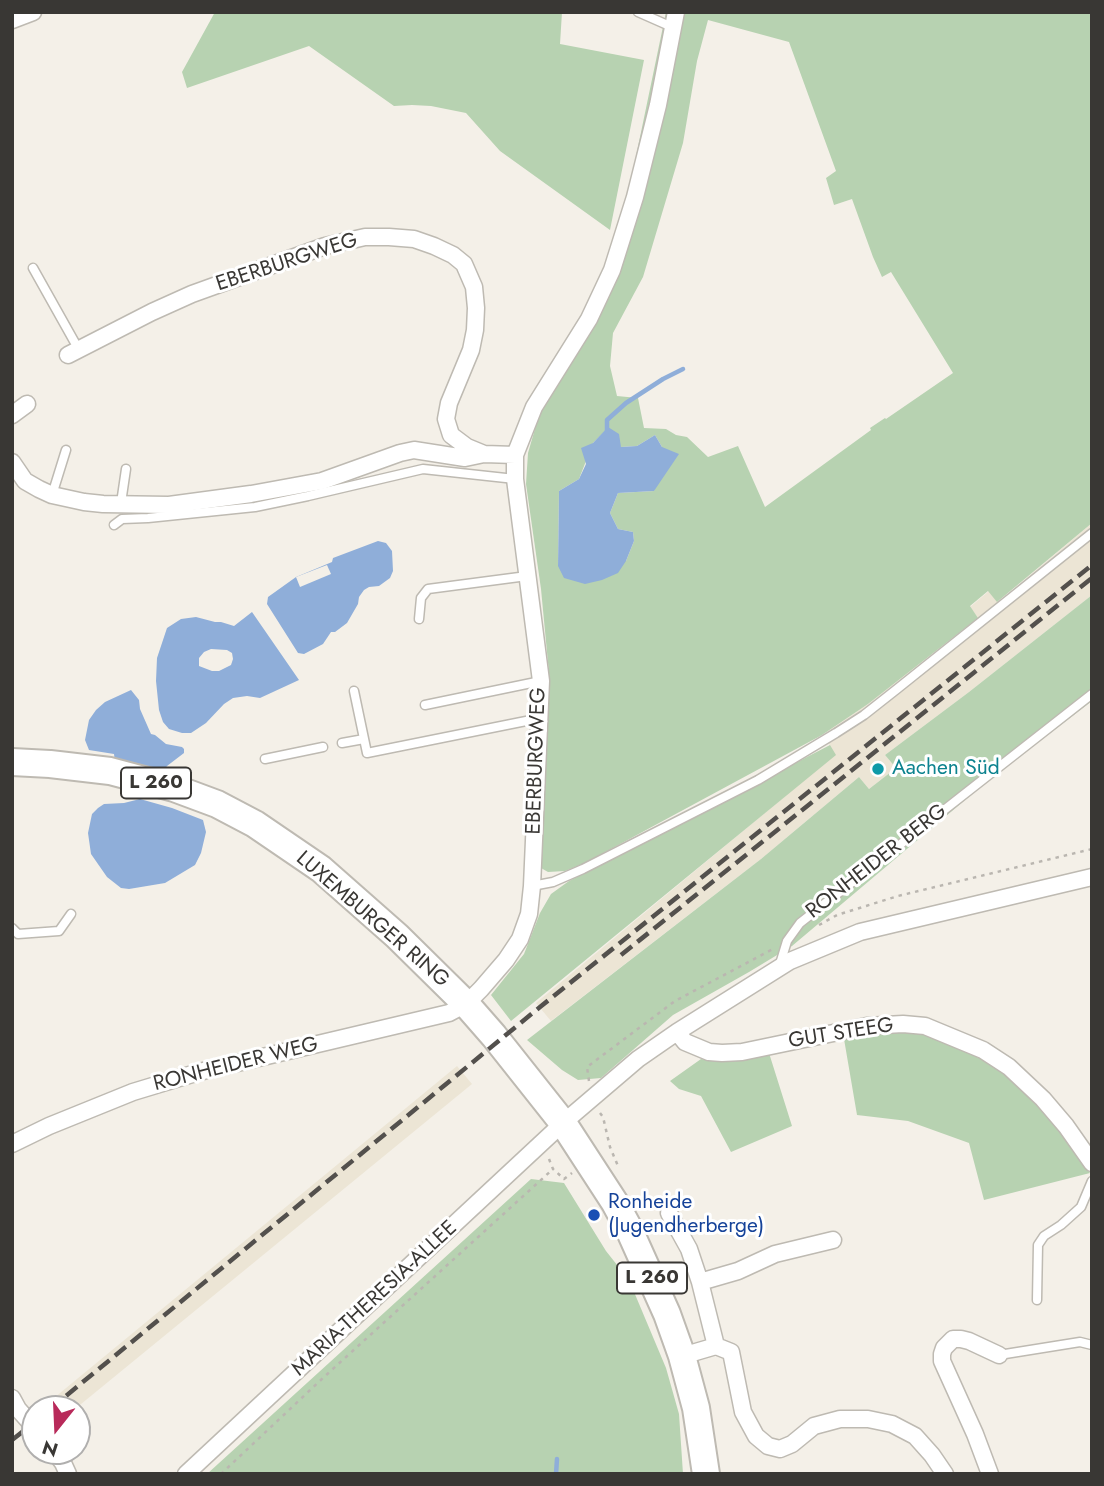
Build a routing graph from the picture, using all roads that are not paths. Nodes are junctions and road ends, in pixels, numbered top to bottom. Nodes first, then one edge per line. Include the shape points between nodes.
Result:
1 (33, 12) edge
2 (638, 12) edge
3 (12, 20) edge
4 (674, 20) edge
5 (33, 268) dead end
6 (74, 353) joint
7 (27, 404) dead end
8 (12, 415) edge
9 (66, 450) dead end
10 (484, 454) junction
11 (515, 456) junction
12 (12, 462) edge
13 (126, 469) dead end
14 (515, 479) junction
15 (52, 495) junction
16 (121, 503) junction
17 (114, 525) dead end
18 (1092, 533) edge
19 (527, 576) junction
20 (419, 619) dead end
21 (541, 681) junction
22 (354, 691) dead end
23 (1092, 694) edge
24 (425, 705) dead end
25 (541, 718) junction
26 (364, 739) junction
27 (342, 743) dead end
28 (323, 747) dead end
29 (265, 759) dead end
30 (12, 762) edge
31 (1092, 877) edge
32 (532, 886) junction
33 (71, 914) dead end
34 (12, 928) edge
35 (779, 967) junction
36 (466, 1004) junction
37 (677, 1032) junction
38 (563, 1123) junction
39 (12, 1144) edge
40 (1090, 1155) edge
41 (1092, 1181) edge
42 (669, 1213) dead end
43 (832, 1240) dead end
44 (700, 1282) junction
45 (1037, 1300) dead end
46 (1092, 1345) edge
47 (716, 1346) junction
48 (999, 1355) joint
49 (682, 1356) junction
50 (186, 1474) edge
51 (706, 1474) edge
52 (945, 1474) edge
53 (990, 1474) edge

1 - 3 street
2 - 4 lane
4 - 11 street, EBERBURGWEG via 658,105 612,270 589,319 534,407
5 - 6 lane
6 - 10 street, EBERBURGWEG via 192,294 316,249 365,237 414,239 453,255 464,264 474,286 471,350 446,419 451,435
7 - 8 street
9 - 15 lane
10 - 11 street, EBERBURGWEG
10 - 16 street, EBERBURGWEG via 465,458 414,450 322,481 285,488 169,505
11 - 14 street, EBERBURGWEG
12 - 15 street, EBERBURGWEG via 25,481
13 - 16 lane
14 - 17 lane via 423,469 256,507 122,519
14 - 19 street, EBERBURGWEG
15 - 16 street, EBERBURGWEG
18 - 32 lane via 836,733 758,780 583,869
19 - 20 lane via 428,589 421,598
19 - 21 street, EBERBURGWEG
21 - 24 lane
21 - 25 street, EBERBURGWEG
22 - 26 lane
23 - 35 lane, RONHEIDER BERG via 800,923
25 - 26 lane via 367,753
25 - 32 street, EBERBURGWEG
26 - 27 lane
28 - 29 lane
30 - 36 main road, LUXEMBURGER RING / L 260 via 110,771 174,788 255,824 321,869
31 - 35 street, RONHEIDER BERG via 860,932
32 - 36 street, EBERBURGWEG via 520,939
33 - 34 lane via 59,931 18,934
35 - 37 street, RONHEIDER BERG
36 - 38 main road, LUXEMBURGER RING / L 260
36 - 39 street, RONHEIDER WEG via 449,1013 133,1092
37 - 38 street, RONHEIDER BERG
37 - 40 street, GUT STEEG via 685,1042 722,1053 867,1026 925,1026 983,1050 1009,1067
38 - 49 main road, L 260 via 628,1227
38 - 50 street, MARIA-THERESIA-ALLEE
41 - 45 lane via 1081,1207 1038,1245
42 - 44 street via 690,1249
43 - 44 street via 775,1254
44 - 47 street
46 - 48 lane via 1080,1342
47 - 49 street
47 - 52 street via 731,1352 743,1412 768,1447 792,1444 814,1426 840,1419 867,1419 892,1424 915,1436
48 - 53 street via 961,1339 953,1339 942,1354
49 - 51 main road, L 260

